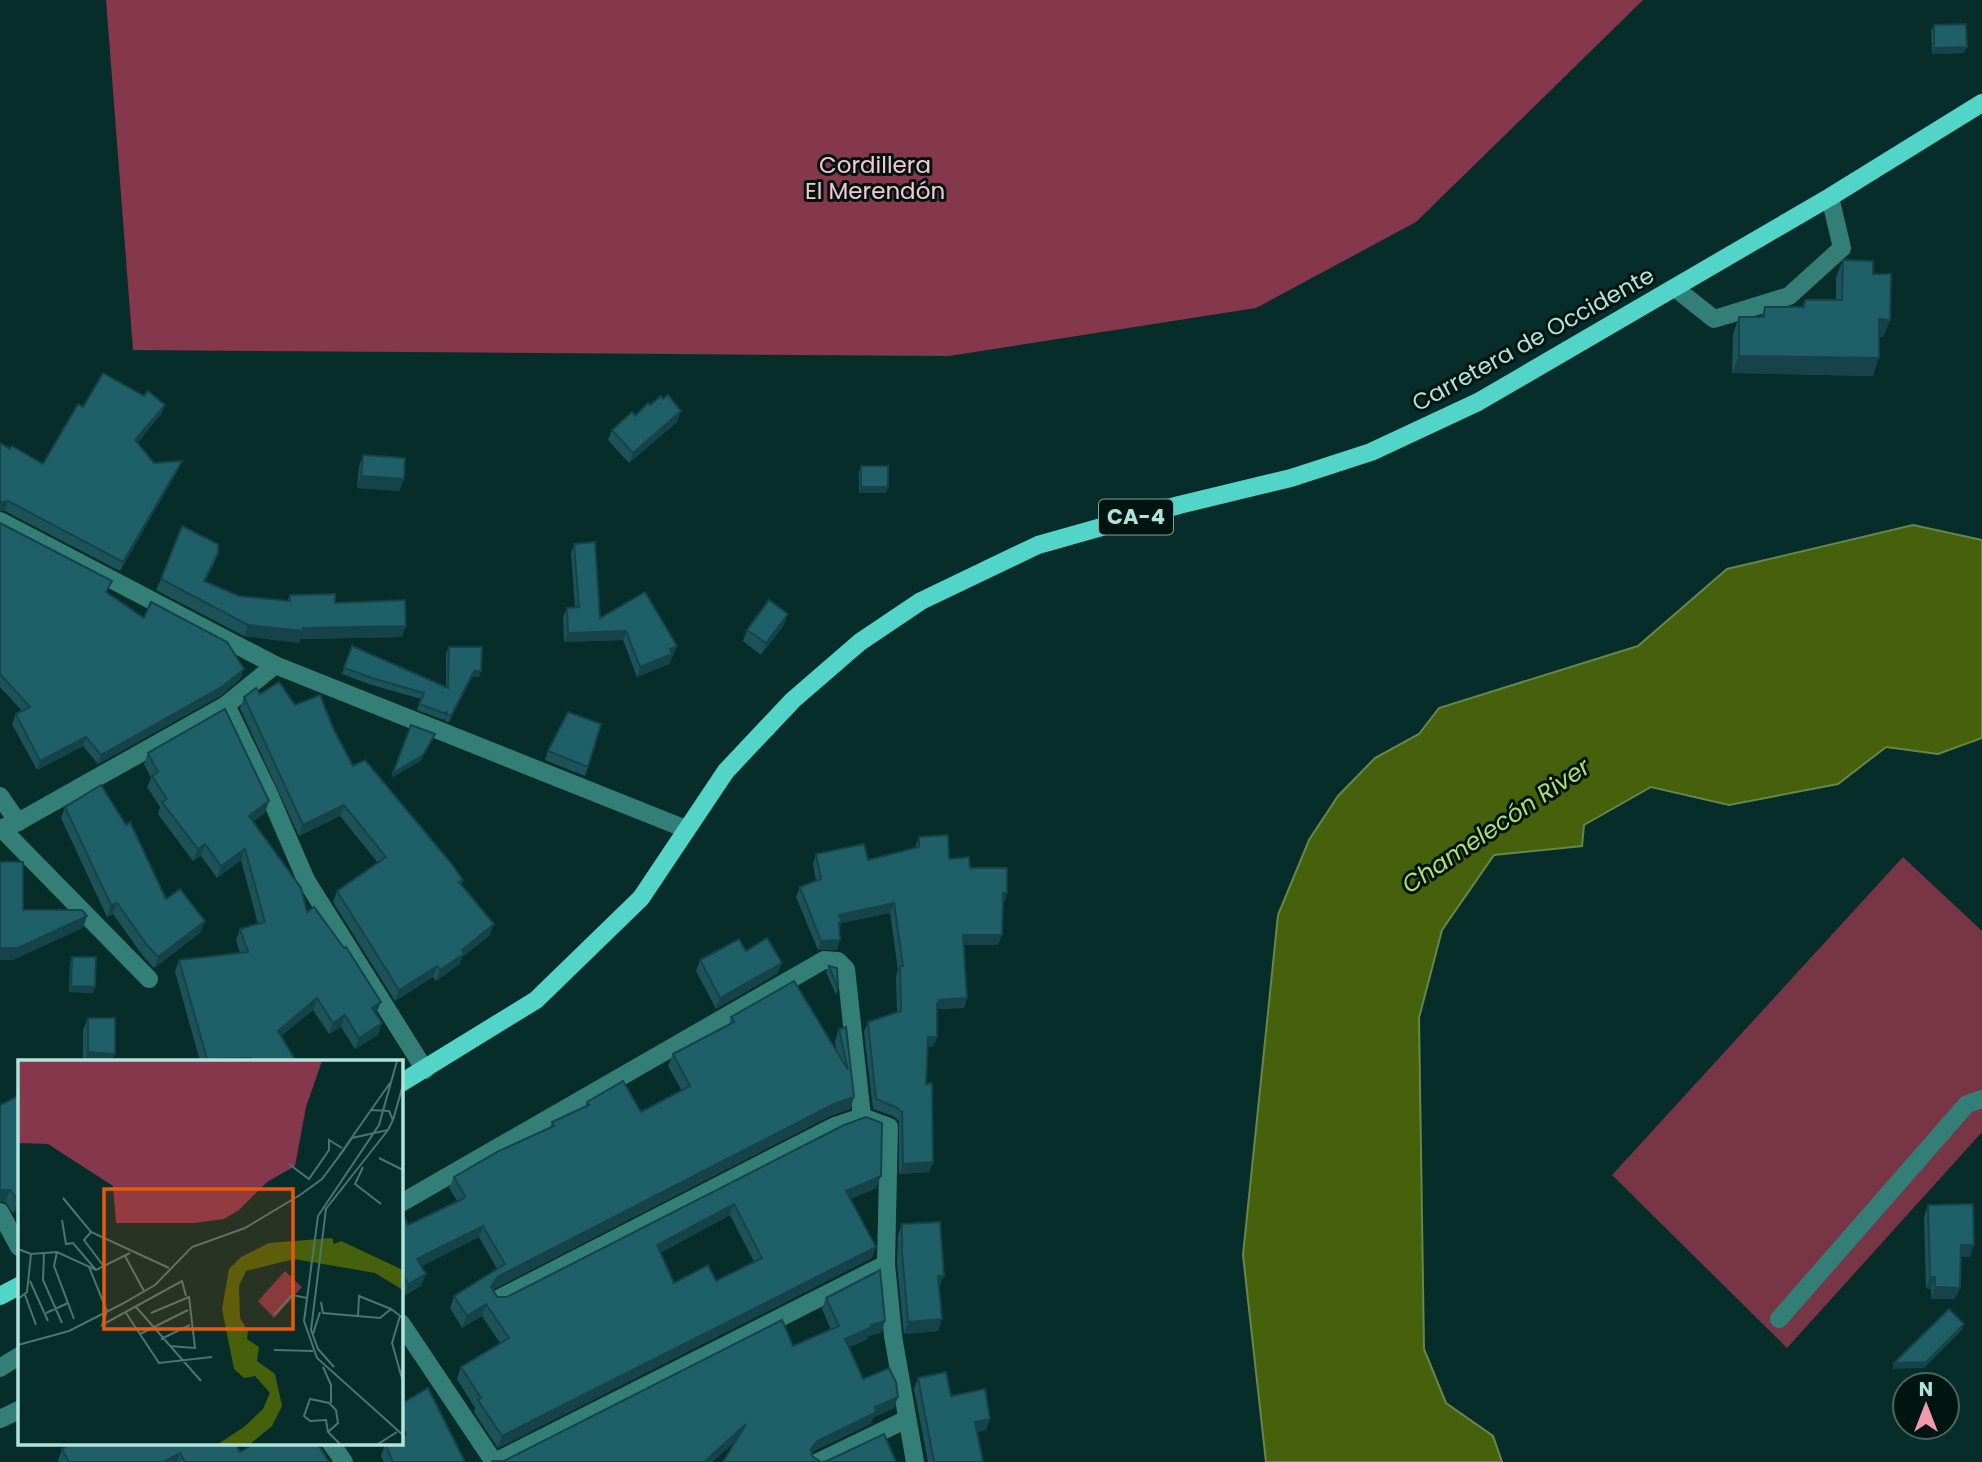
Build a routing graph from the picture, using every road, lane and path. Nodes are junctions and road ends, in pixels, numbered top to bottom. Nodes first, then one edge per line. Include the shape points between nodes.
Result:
1 (1982, 103) edge
2 (1830, 197) junction
3 (1675, 288) junction
4 (0, 521) edge
5 (275, 665) junction
6 (226, 705) junction
7 (0, 796) edge
8 (6, 826) edge
9 (686, 829) junction
10 (149, 979) dead end
11 (425, 1070) junction
12 (402, 1082) edge
13 (1982, 1099) edge
14 (862, 1116) junction
15 (402, 1202) edge
16 (0, 1212) edge
17 (18, 1245) edge
18 (886, 1264) junction
19 (18, 1287) edge
20 (0, 1296) edge
21 (498, 1299) edge
22 (1779, 1319) dead end
23 (402, 1324) edge
24 (18, 1357) edge
25 (0, 1368) edge
26 (18, 1410) edge
27 (0, 1419) edge
28 (907, 1419) junction
29 (332, 1444) edge
30 (344, 1462) edge
31 (495, 1462) edge
32 (818, 1462) edge
33 (915, 1462) edge

1 - 2 main road, Carretera de Occidente / CA-4
2 - 3 main road, Carretera de Occidente / CA-4
2 - 3 street via 1842,248 1789,296 1714,319
3 - 9 main road, Carretera de Occidente / CA-4 via 1478,402 1371,452 1291,478 1038,545 921,601 860,642 793,700 726,771
4 - 5 street
5 - 6 street
5 - 9 street
6 - 8 street
6 - 11 street via 306,880
7 - 8 street
8 - 10 street
9 - 11 main road, Carretera de Occidente / CA-4 via 641,898 536,1000
11 - 12 main road, Carretera de Occidente / CA-4
13 - 22 street via 1967,1104
14 - 15 street via 846,969 838,961 824,960
14 - 18 street via 889,1127
14 - 21 street
16 - 17 street
18 - 28 street
18 - 31 street
19 - 20 main road
23 - 31 street
24 - 25 street
26 - 27 street
28 - 32 street
28 - 33 street
29 - 30 street

